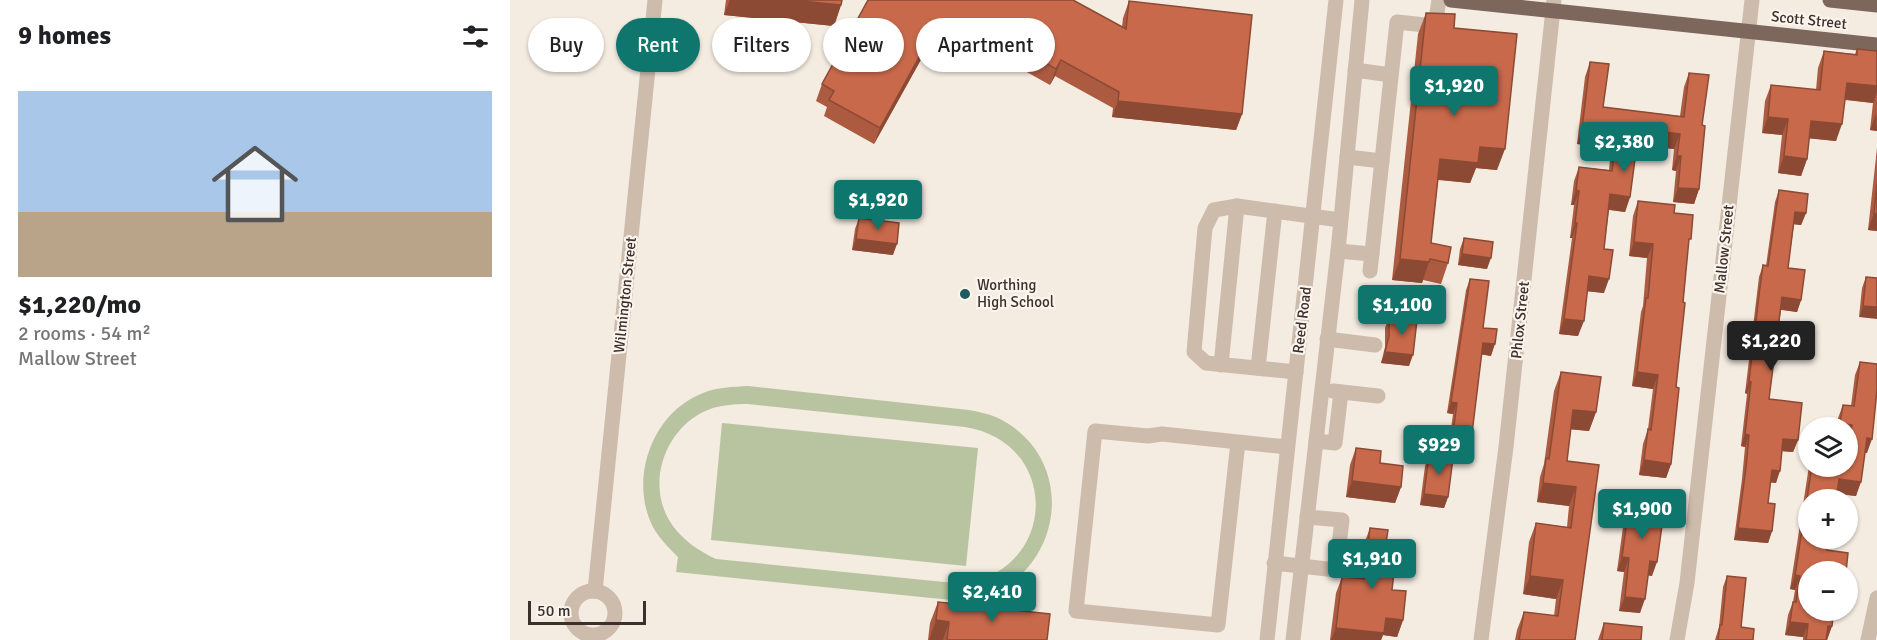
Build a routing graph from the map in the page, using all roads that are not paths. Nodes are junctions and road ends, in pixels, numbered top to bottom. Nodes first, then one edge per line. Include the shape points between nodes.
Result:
1 (655, 0) edge
2 (1336, 0) edge
3 (1362, 0) edge
4 (1438, 0) edge
5 (1451, 0) edge
6 (1752, 0) edge
7 (1830, 0) edge
8 (1877, 5) edge
9 (1554, 6) edge
10 (1749, 32) junction
11 (1877, 45) edge
12 (1355, 70) junction
13 (1391, 75) junction
14 (1347, 158) junction
15 (1382, 161) junction
16 (1237, 206) junction
17 (1275, 211) junction
18 (1314, 216) junction
19 (1340, 220) junction
20 (1338, 251) junction
21 (1372, 254) junction
22 (1370, 271) dead end
23 (1327, 339) junction
24 (1375, 345) dead end
25 (1221, 365) junction
26 (1258, 369) junction
27 (1296, 372) junction
28 (1322, 390) junction
29 (1341, 392) junction
30 (1378, 396) dead end
31 (1316, 441) junction
32 (1238, 442) junction
33 (1287, 447) junction
34 (1307, 517) junction
35 (1274, 563) junction
36 (1302, 566) junction
37 (595, 591) dead end
38 (1877, 598) edge
39 (1267, 640) edge
40 (1293, 640) edge
41 (1481, 640) edge
42 (1677, 640) edge
43 (1868, 640) edge

1 - 37 street, Wilmington Street
2 - 18 street, Reed Road
3 - 12 street, Reed Road
4 - 13 street via 1435,26 1397,22
5 - 9 main road, Scott Street
6 - 10 street, Mallow Street
7 - 8 main road, Scott Street
9 - 10 main road, Scott Street
9 - 41 street, Phlox Street via 1508,435
10 - 11 main road, Scott Street
10 - 42 street, Mallow Street via 1687,583
12 - 13 street
12 - 14 street, Reed Road
13 - 15 street
14 - 15 street
14 - 19 street, Reed Road
15 - 21 street
16 - 17 street
16 - 25 street
16 - 25 street via 1214,210 1205,228 1194,352 1206,363
17 - 18 street
17 - 26 street
18 - 19 street
18 - 27 street, Reed Road
19 - 20 street, Reed Road
20 - 21 street
20 - 23 street, Reed Road
21 - 22 street
23 - 24 street
23 - 28 street, Reed Road
25 - 26 street
26 - 27 street
27 - 33 street, Reed Road
28 - 29 street
28 - 31 street, Reed Road
29 - 30 street
29 - 31 street via 1335,443
31 - 34 street, Reed Road
32 - 32 street via 1218,625 1076,611 1095,431
32 - 33 street
33 - 35 street, Reed Road
34 - 36 street, Reed Road
34 - 36 street via 1342,520 1336,570
35 - 36 street
35 - 39 street, Reed Road
36 - 40 street, Reed Road
38 - 43 street

